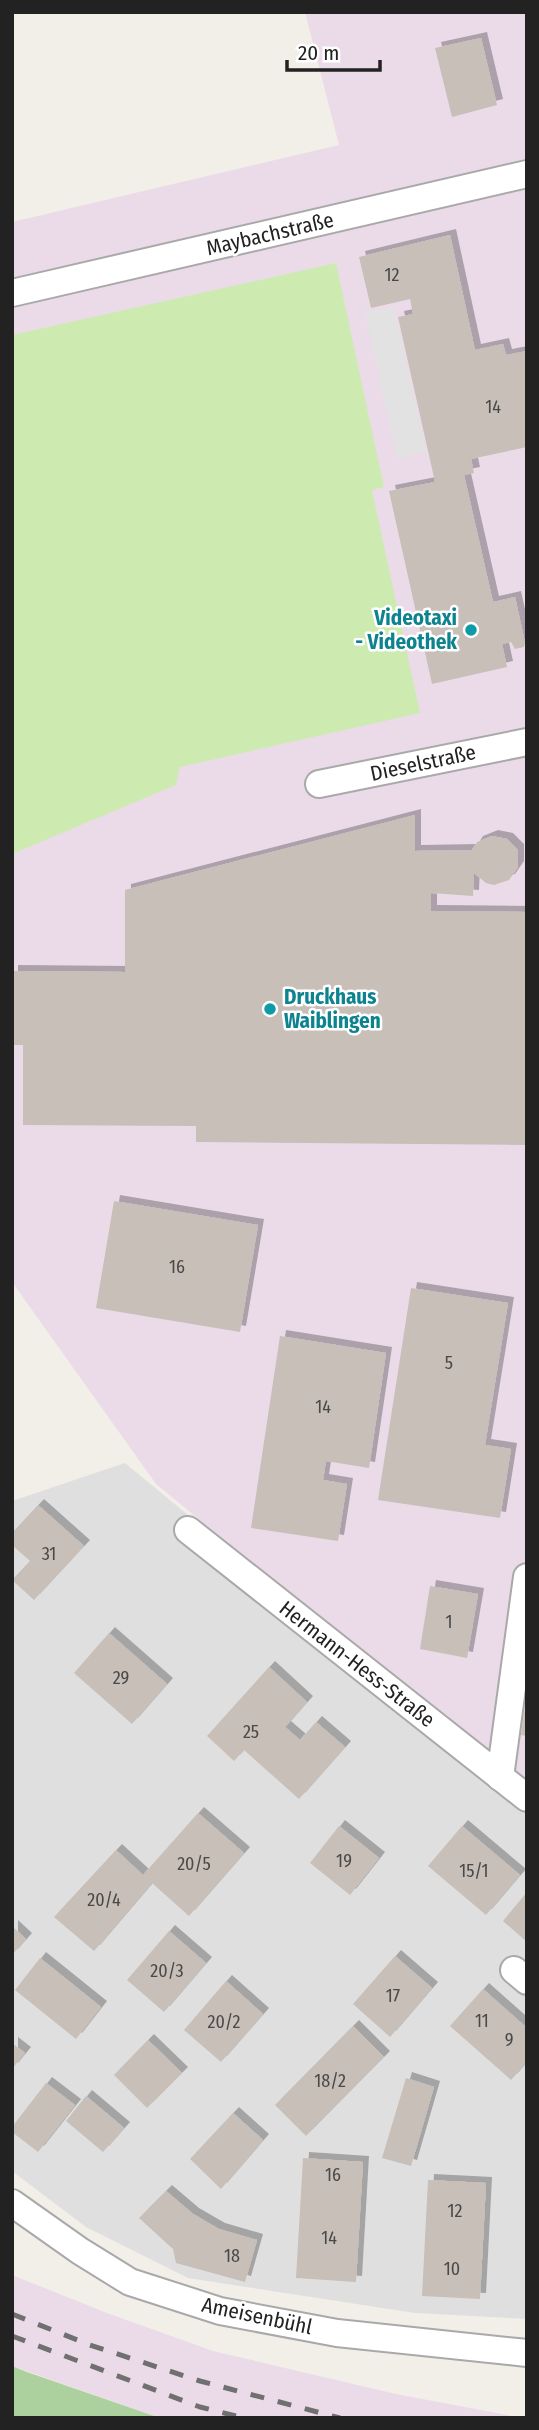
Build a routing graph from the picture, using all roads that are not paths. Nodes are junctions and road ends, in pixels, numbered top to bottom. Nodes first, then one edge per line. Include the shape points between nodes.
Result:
1 (527, 174) edge
2 (12, 293) edge
3 (527, 742) edge
4 (319, 784) dead end
5 (188, 1530) dead end
6 (527, 1577) edge
7 (499, 1777) junction
8 (527, 1798) edge
9 (12, 2203) edge
10 (527, 2353) edge

1 - 2 street, Maybachstraße
3 - 4 street, Dieselstraße
5 - 7 street, Hermann-Hess-Straße
6 - 7 street
7 - 8 street, Hermann-Hess-Straße
9 - 10 street, Ameisenbühl via 130,2282 220,2311 337,2333

